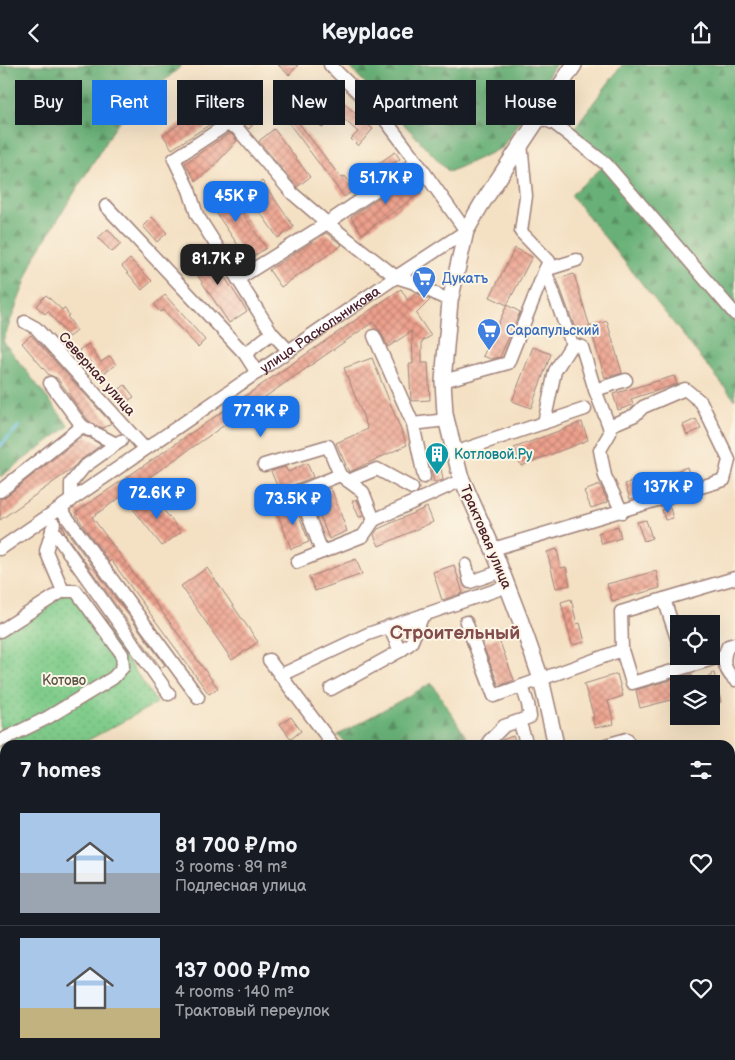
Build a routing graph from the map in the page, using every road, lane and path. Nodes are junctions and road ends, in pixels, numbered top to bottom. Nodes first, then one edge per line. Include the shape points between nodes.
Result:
1 (330, 65) edge
2 (574, 65) edge
3 (564, 80) edge
4 (533, 125) edge
5 (556, 125) edge
6 (521, 143) junction
7 (417, 162) junction
8 (106, 206) dead end
9 (326, 223) junction
10 (466, 231) junction
11 (578, 260) dead end
12 (545, 270) junction
13 (396, 277) junction
14 (238, 279) junction
15 (450, 298) junction
16 (735, 314) edge
17 (25, 322) dead end
18 (272, 333) junction
19 (374, 336) dead end
20 (572, 344) junction
21 (289, 351) junction
22 (244, 353) junction
23 (257, 373) junction
24 (626, 380) dead end
25 (443, 381) junction
26 (50, 383) dead end
27 (595, 390) junction
28 (585, 409) dead end
29 (446, 420) junction
30 (544, 423) junction
31 (413, 424) junction
32 (609, 426) junction
33 (89, 430) junction
34 (133, 435) junction
35 (116, 444) junction
36 (145, 449) junction
37 (454, 453) junction
38 (264, 465) dead end
39 (424, 477) dead end
40 (344, 478) junction
41 (462, 480) junction
42 (412, 489) dead end
43 (0, 491) edge
44 (298, 491) junction
45 (273, 502) dead end
46 (65, 504) junction
47 (622, 512) junction
48 (374, 520) junction
49 (52, 529) junction
50 (0, 549) edge
51 (493, 549) junction
52 (322, 552) junction
53 (297, 562) dead end
54 (466, 565) dead end
55 (502, 571) junction
56 (735, 578) edge
57 (508, 586) junction
58 (63, 591) junction
59 (664, 599) junction
60 (423, 615) junction
61 (670, 617) edge
62 (466, 622) dead end
63 (389, 626) junction
64 (0, 631) edge
65 (735, 644) edge
66 (622, 650) junction
67 (400, 651) junction
68 (720, 656) edge
69 (723, 656) junction
70 (269, 659) dead end
71 (677, 665) edge
72 (281, 675) junction
73 (541, 679) junction
74 (735, 680) edge
75 (522, 686) junction
76 (330, 689) dead end
77 (169, 693) dead end
78 (198, 697) dead end
79 (519, 721) junction
80 (627, 739) dead end
81 (2, 740) edge
82 (329, 740) edge
83 (490, 740) edge
84 (525, 740) edge
85 (555, 740) edge
86 (624, 740) edge

1 - 7 street via 383,117
2 - 3 main road, улица Раскольникова
4 - 6 main road, улица Раскольникова
5 - 16 street via 606,164
6 - 10 main road, улица Раскольникова
6 - 12 street via 526,196 521,232 549,261
7 - 9 street
7 - 10 street
8 - 22 street
9 - 13 street
9 - 14 street
9 - 14 street via 292,193 236,127 226,125 174,159 197,215
10 - 13 street, улица Раскольникова
10 - 15 main road, улица Раскольникова
11 - 12 street
12 - 20 street
12 - 25 street via 508,363
13 - 15 street
13 - 21 street, улица Раскольникова
14 - 18 street
15 - 25 main road, Трактовая улица
17 - 34 street, Северная улица via 36,328
18 - 21 street
18 - 22 street
19 - 31 street
20 - 27 street via 582,347
20 - 30 street via 555,371
21 - 23 street, улица Раскольникова
22 - 23 street
23 - 36 street, улица Раскольникова
24 - 27 street
25 - 29 main road, Трактовая улица
26 - 33 street
27 - 32 street
28 - 30 street
29 - 31 street
29 - 37 main road, Трактовая улица
30 - 37 street
31 - 39 street
32 - 47 street via 610,433 600,450 606,476
32 - 47 street via 685,389 701,402 729,460 724,481
33 - 35 street
33 - 43 street
34 - 35 street
34 - 36 street, Северная улица
35 - 46 street via 84,467 71,483
36 - 46 street, улица Раскольникова
37 - 41 main road, Трактовая улица
38 - 40 street via 328,446
40 - 42 street via 377,469
40 - 44 street
40 - 48 street via 363,492
41 - 48 street
41 - 51 main road, Трактовая улица
44 - 45 street
44 - 52 street
46 - 49 street
46 - 50 street, улица Раскольникова
46 - 78 street
47 - 51 street
48 - 52 street via 362,536
49 - 58 street via 46,551
49 - 77 street
51 - 55 main road, Трактовая улица
52 - 53 street
54 - 55 street via 470,582
55 - 57 main road, Трактовая улица
56 - 59 street
57 - 60 street
57 - 73 main road, Трактовая улица
58 - 64 street
58 - 81 street via 76,591 122,654 123,667 113,678
59 - 61 street
59 - 66 street via 621,612
60 - 63 street
60 - 67 street via 411,643
62 - 75 street via 494,696
63 - 67 street
63 - 72 street
65 - 69 street via 728,647
66 - 71 street via 632,683
66 - 73 street
67 - 76 street
68 - 69 street
69 - 74 street via 726,672
70 - 72 street
72 - 82 street
73 - 75 street
73 - 85 main road, Трактовая улица
75 - 79 street via 530,717
79 - 83 street via 504,726
79 - 84 street
80 - 86 street

